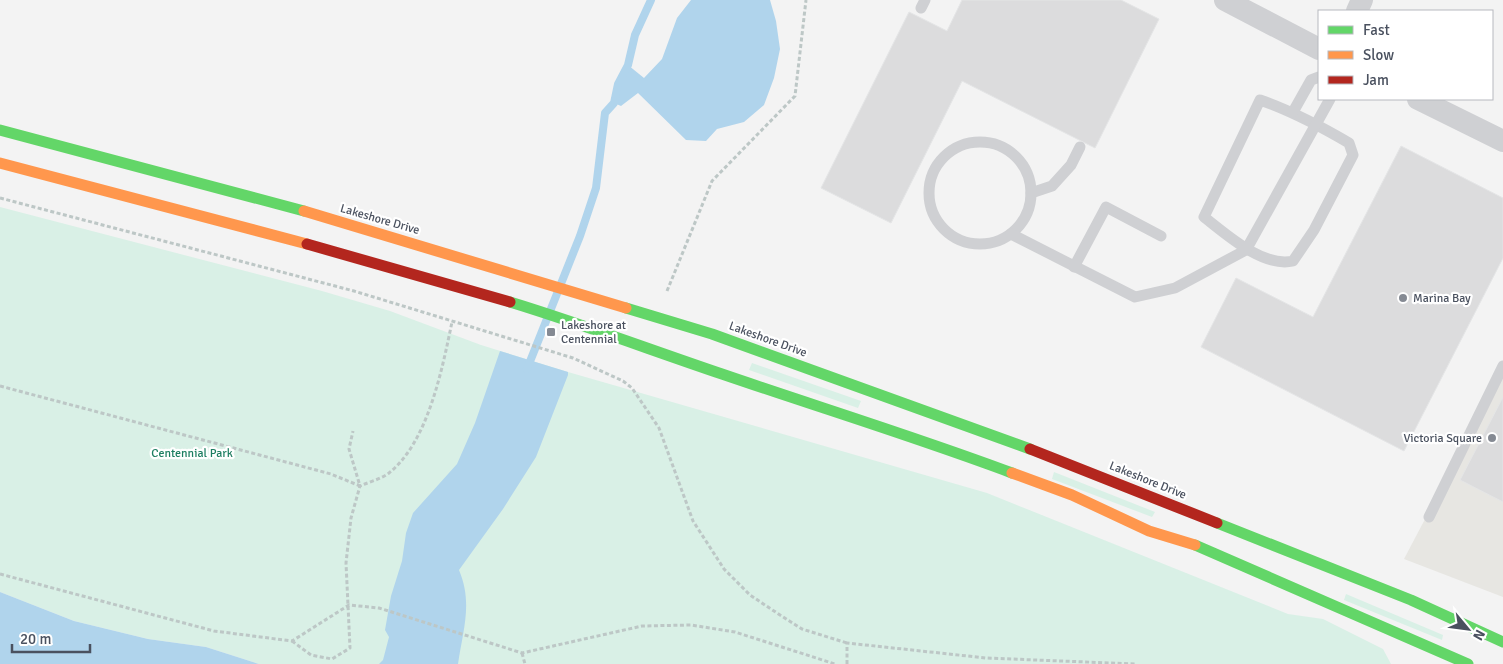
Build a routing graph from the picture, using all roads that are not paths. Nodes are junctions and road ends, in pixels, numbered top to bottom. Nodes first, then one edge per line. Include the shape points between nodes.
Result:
1 (1225, 0) edge
2 (1318, 48) edge
3 (1318, 77) edge
4 (1329, 100) edge
5 (1420, 100) edge
6 (1293, 112) junction
7 (1316, 123) junction
8 (0, 130) edge
9 (1503, 141) edge
10 (1080, 147) dead end
11 (0, 163) edge
12 (1030, 192) junction
13 (1011, 234) junction
14 (1161, 236) dead end
15 (1246, 250) junction
16 (1074, 267) junction
17 (1503, 366) edge
18 (1429, 517) dead end
19 (1503, 642) edge
20 (1468, 664) edge

1 - 2 street
3 - 6 lane via 1311,80
4 - 7 lane
5 - 9 street
6 - 7 lane
6 - 15 lane via 1260,100 1204,217
7 - 15 lane
7 - 15 lane via 1350,143 1353,155 1314,230 1293,261 1283,264
8 - 19 main road, Lakeshore Drive via 358,226 712,334 1058,458 1411,600
10 - 12 lane via 1071,165 1052,186
11 - 20 main road via 301,242 585,325 933,443 1072,496 1149,531 1199,546
12 - 13 lane via 1030,205 1023,221
12 - 13 lane via 1026,171 1016,157 1002,147 985,142 968,143 952,150 932,175 931,208 938,222 950,234 964,242 980,244 996,242
13 - 16 lane
14 - 16 lane via 1106,207
15 - 16 lane via 1175,288 1135,297
17 - 18 lane

